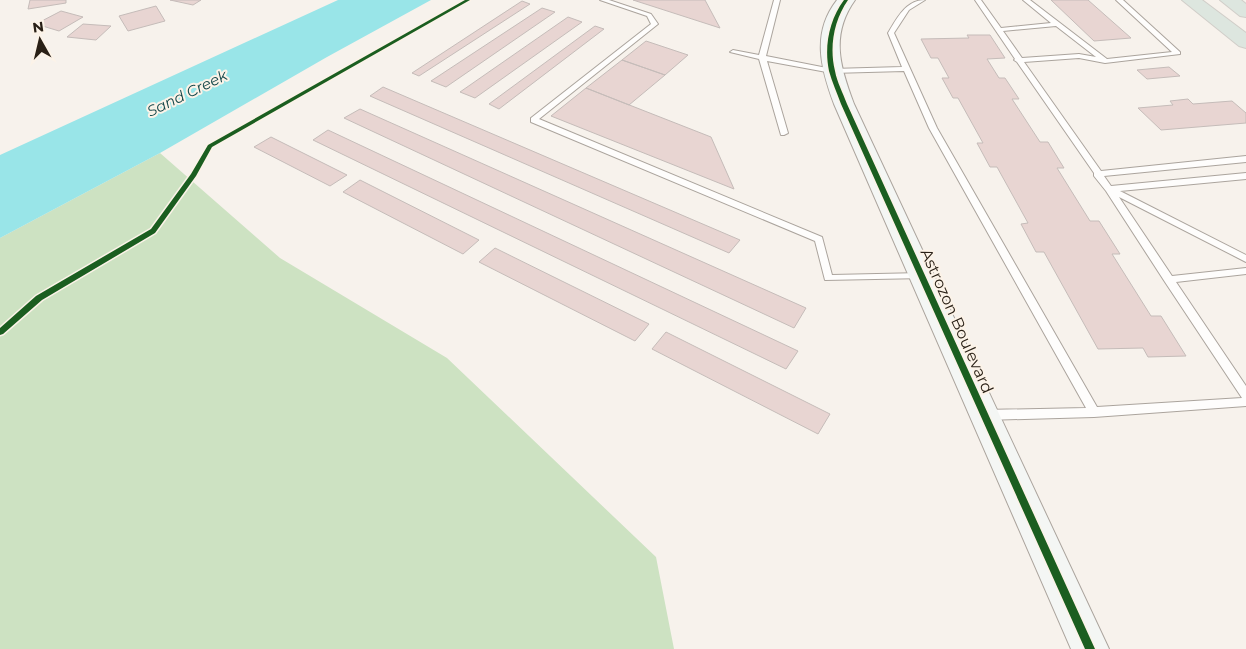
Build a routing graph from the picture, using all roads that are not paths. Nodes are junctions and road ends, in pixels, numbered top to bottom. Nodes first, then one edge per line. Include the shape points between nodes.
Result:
1 (603, 0) edge
2 (777, 0) edge
3 (846, 0) edge
4 (922, 0) edge
5 (978, 0) edge
6 (1026, 0) edge
7 (1118, 0) edge
8 (1191, 0) edge
9 (1230, 0) edge
10 (1246, 12) edge
11 (1059, 24) junction
12 (998, 30) junction
13 (1246, 42) edge
14 (734, 52) dead end
15 (762, 57) junction
16 (1018, 60) junction
17 (1106, 61) junction
18 (907, 69) junction
19 (832, 71) junction
20 (784, 133) dead end
21 (1246, 159) edge
22 (1199, 164) junction
23 (1097, 174) junction
24 (1246, 176) edge
25 (1214, 179) junction
26 (1109, 189) junction
27 (1246, 260) edge
28 (1246, 271) edge
29 (923, 276) junction
30 (1168, 280) junction
31 (1246, 395) edge
32 (1246, 402) edge
33 (1094, 412) junction
34 (984, 415) junction
35 (1090, 649) edge

1 - 29 lane via 649,15 655,24 534,120 819,239 828,278
2 - 15 lane
3 - 19 main road, Astrozon Boulevard via 834,21
4 - 18 lane via 907,8 891,34
5 - 12 lane
6 - 11 lane
7 - 17 lane via 1178,53
8 - 13 highway
9 - 10 highway
11 - 12 lane
11 - 17 lane
12 - 16 lane
14 - 15 lane
15 - 19 lane
15 - 20 lane
16 - 17 lane via 1079,56
16 - 23 lane
18 - 19 lane
18 - 33 lane via 933,128
19 - 29 main road, Astrozon Boulevard
21 - 22 lane
22 - 23 lane
22 - 25 lane
23 - 26 lane
24 - 25 lane
25 - 26 lane
26 - 27 lane
26 - 30 lane
28 - 30 lane
29 - 34 main road, Astrozon Boulevard
30 - 31 lane
32 - 33 lane
33 - 34 lane
34 - 35 main road, Astrozon Boulevard

